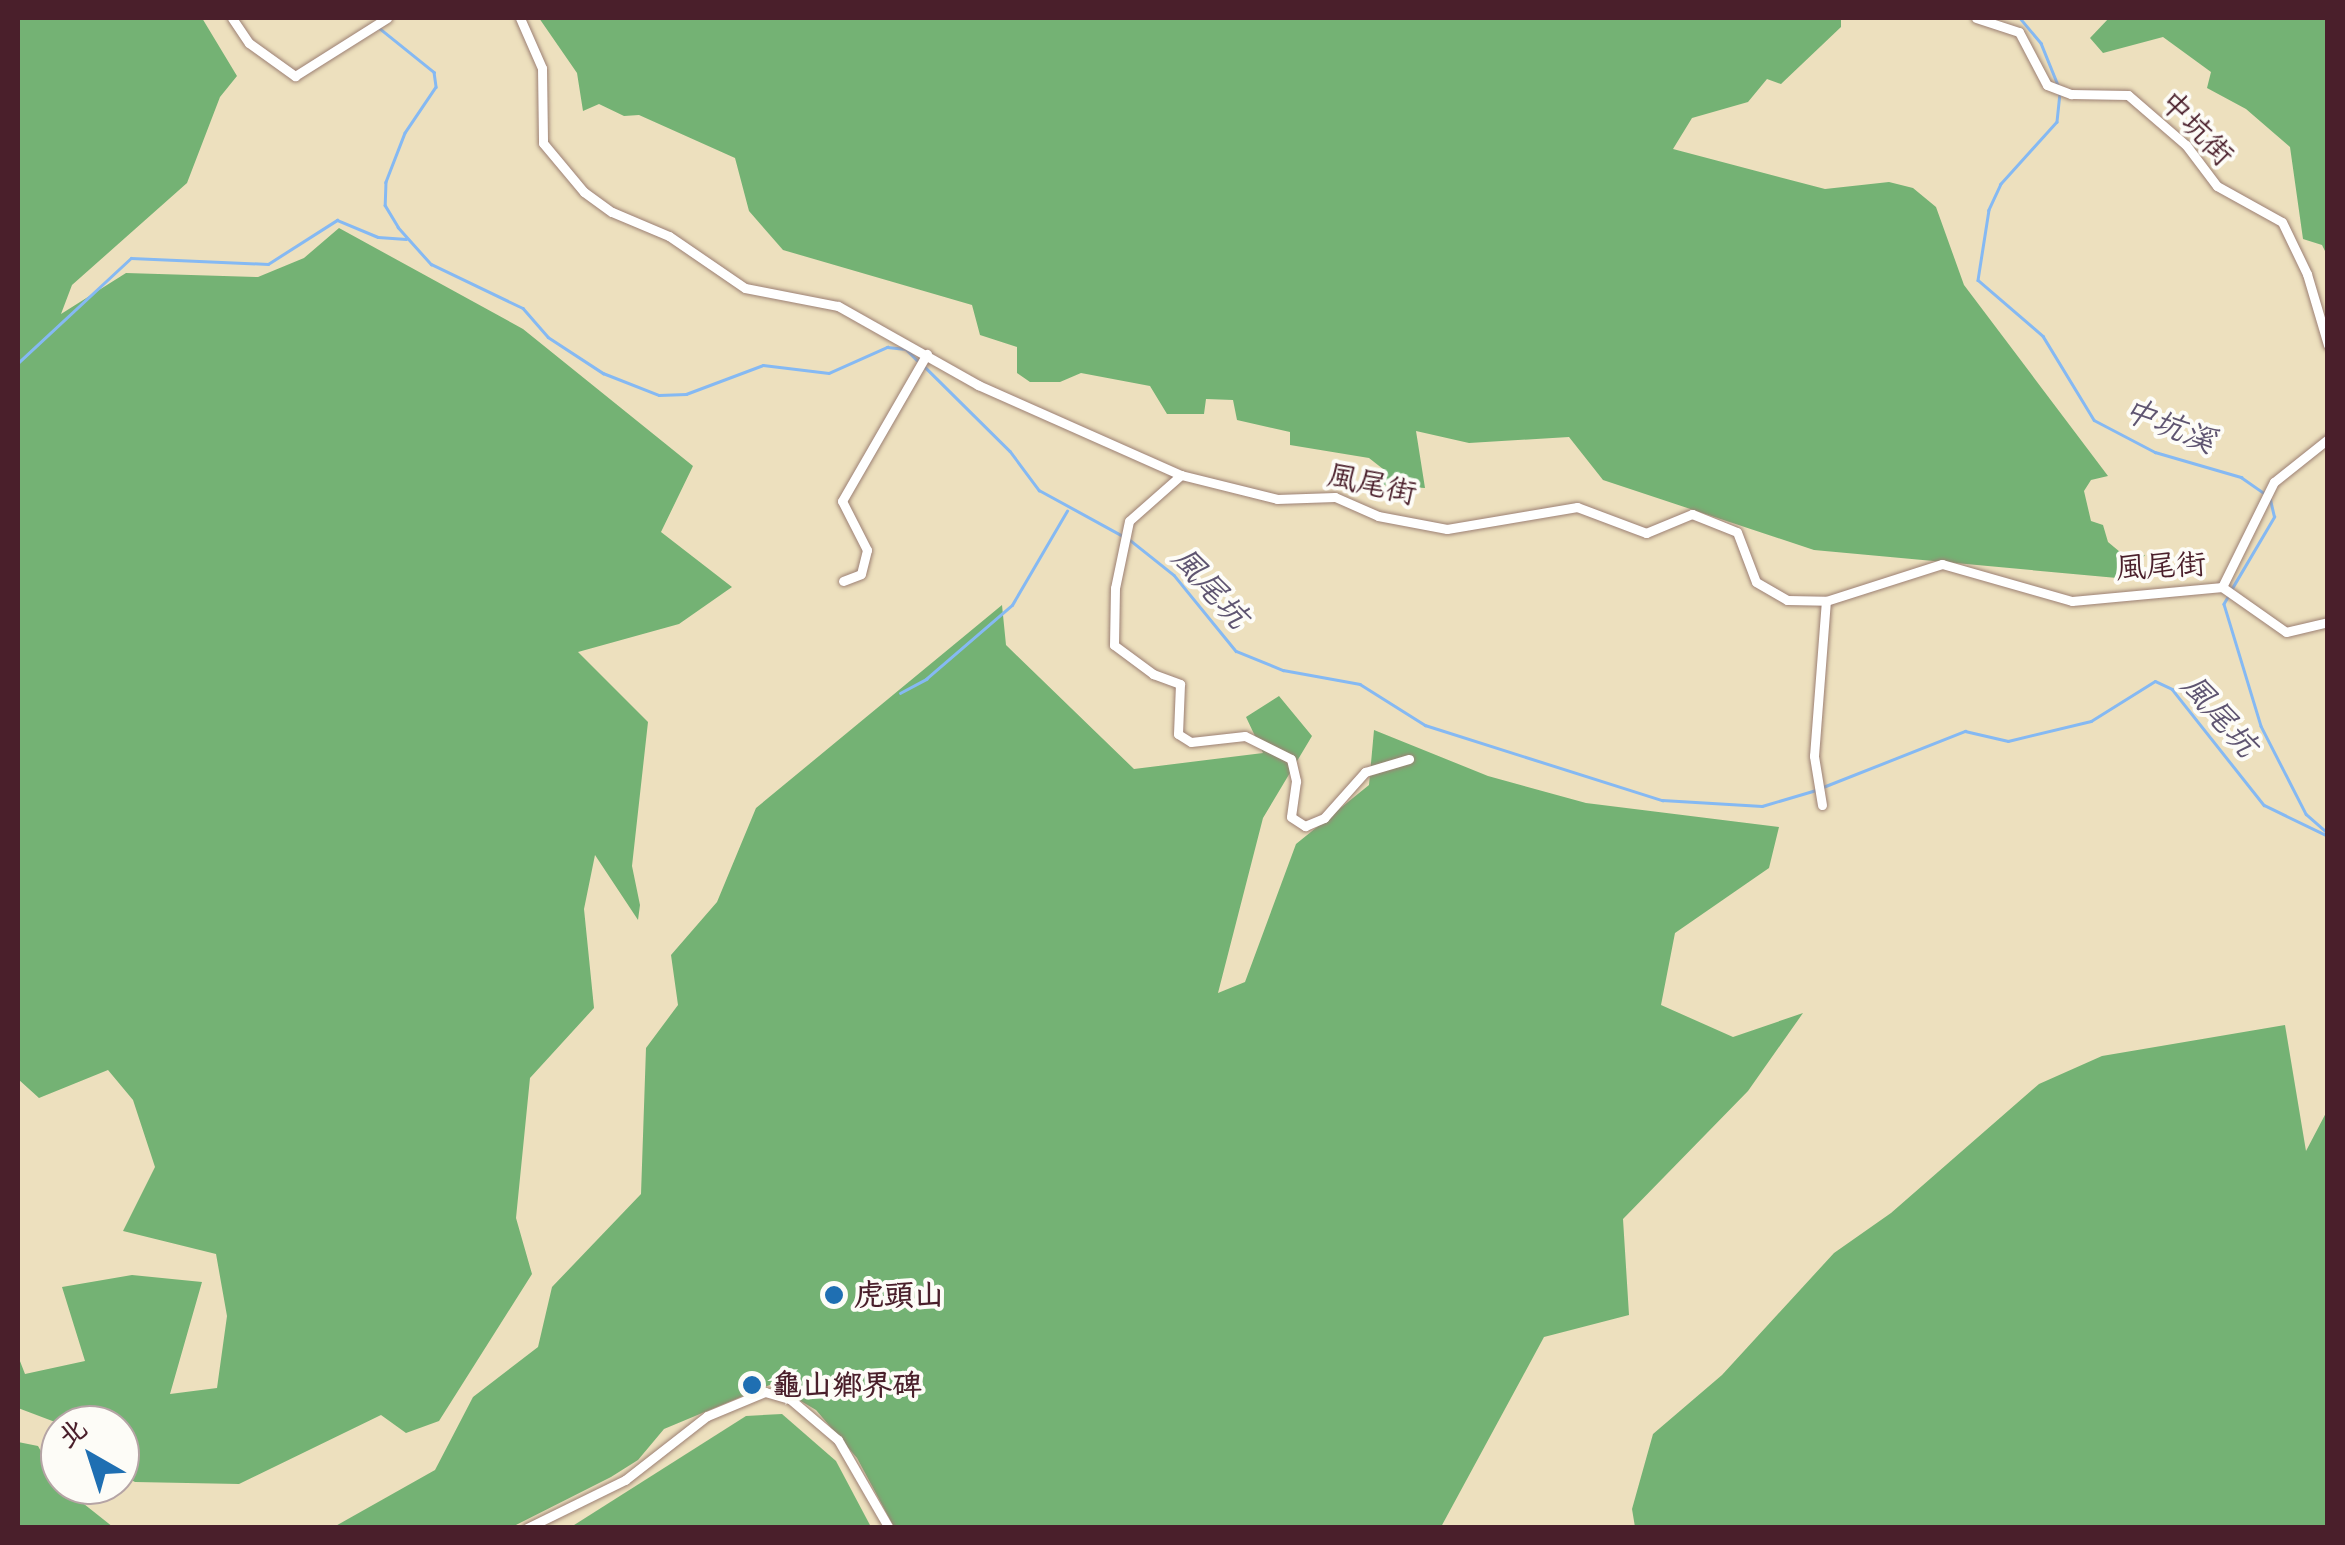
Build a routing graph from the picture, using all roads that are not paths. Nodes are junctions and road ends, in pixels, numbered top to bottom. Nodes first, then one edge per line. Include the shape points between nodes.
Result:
1 (232, 18) edge
2 (520, 18) edge
3 (1976, 18) edge
4 (384, 20) edge
5 (2328, 345) edge
6 (926, 356) junction
7 (2328, 439) edge
8 (1180, 475) junction
9 (843, 581) dead end
10 (2222, 587) junction
11 (1826, 601) junction
12 (2328, 622) edge
13 (1409, 759) dead end
14 (1822, 805) dead end
15 (527, 1528) edge
16 (889, 1528) edge

1 - 4 street via 249,42 295,76
2 - 6 street, 風尾街 via 542,68 543,144 584,192 612,212 670,236 745,288 838,306
3 - 5 street, 中坑街 via 2019,32 2047,85 2072,94 2128,94 2186,145 2217,186 2282,222 2307,274
6 - 8 street, 風尾街 via 978,386
6 - 9 street via 842,501 867,550 861,574
7 - 10 street via 2274,482
8 - 11 street, 風尾街 via 1277,500 1335,498 1378,516 1447,529 1577,507 1646,532 1692,514 1737,532 1752,575 1767,592
8 - 13 street via 1129,521 1114,645 1153,674 1180,684 1184,701 1174,728 1186,741 1245,736 1291,759 1296,824 1324,818 1365,772
10 - 11 street, 風尾街 via 2072,601 1942,564
10 - 12 street, 風尾街 via 2286,632
11 - 14 street
15 - 16 street via 625,1480 706,1416 765,1392 790,1399 838,1440

